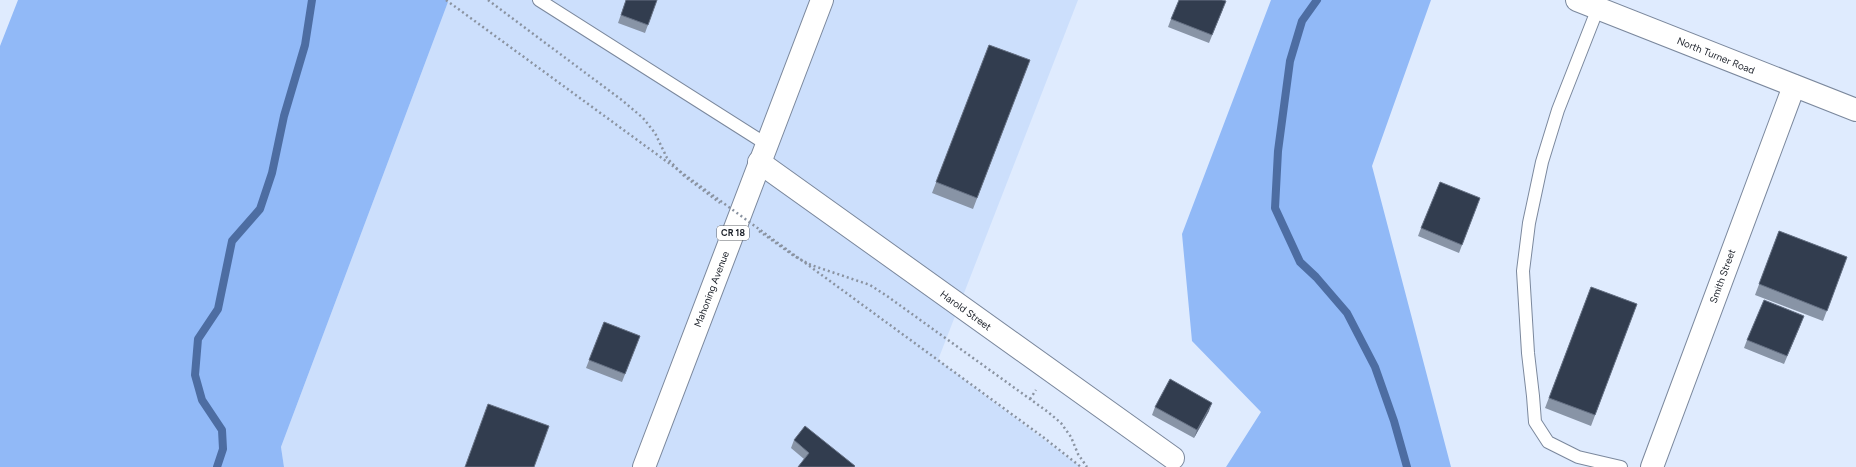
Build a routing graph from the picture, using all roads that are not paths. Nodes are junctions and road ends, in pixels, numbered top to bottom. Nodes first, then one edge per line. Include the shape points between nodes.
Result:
1 (539, 0) edge
2 (822, 0) edge
3 (1592, 4) edge
4 (1794, 86) junction
5 (1856, 110) edge
6 (763, 153) junction
7 (1173, 458) dead end
8 (644, 467) edge
9 (1621, 467) edge
10 (1652, 467) edge

1 - 6 lane
2 - 6 street, Mahoning Avenue / CR 18
3 - 4 street, North Turner Road
3 - 9 lane via 1542,162 1529,223 1523,271 1528,353 1535,422 1548,442 1578,457
4 - 5 street, North Turner Road
4 - 10 street, Smith Street
6 - 7 street, Harold Street
6 - 8 street, Mahoning Avenue / CR 18

